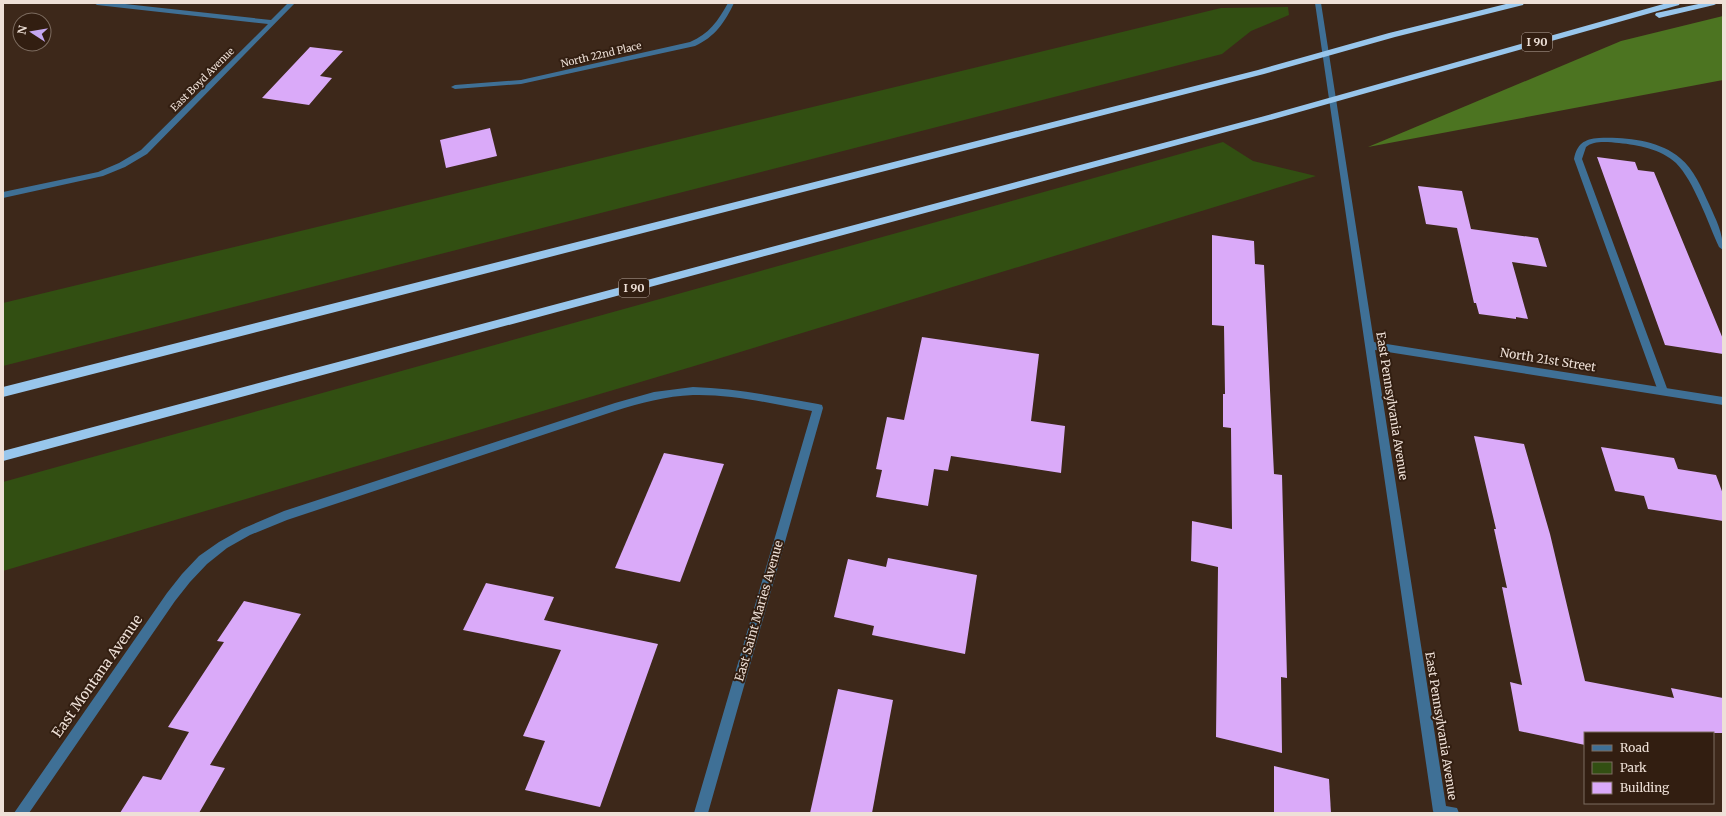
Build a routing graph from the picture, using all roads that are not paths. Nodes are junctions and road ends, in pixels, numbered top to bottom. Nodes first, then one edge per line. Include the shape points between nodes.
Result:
1 (97, 3) edge
2 (292, 3) edge
3 (731, 3) edge
4 (1318, 3) edge
5 (1520, 3) edge
6 (1676, 3) edge
7 (1714, 3) edge
8 (273, 22) junction
9 (1546, 40) junction
10 (455, 87) dead end
11 (3, 195) edge
12 (1723, 247) edge
13 (1370, 345) junction
14 (1663, 391) junction
15 (3, 392) edge
16 (1723, 401) edge
17 (818, 408) joint
18 (3, 456) edge
19 (1444, 812) edge
20 (21, 813) edge
21 (701, 813) edge

1 - 8 street
2 - 8 street, East Boyd Avenue
3 - 10 street, North 22nd Place via 710,36 692,44 522,82
4 - 13 street, East Pennsylvania Avenue
5 - 15 highway via 1392,35 1261,72
6 - 9 highway, I 90
7 - 9 highway
8 - 11 street, East Boyd Avenue via 144,152 100,174
9 - 18 highway, I 90 via 1264,119
12 - 14 street via 1693,182 1678,160 1637,143 1599,140 1583,144 1578,159
13 - 14 street, North 21st Street
13 - 19 street, East Pennsylvania Avenue
14 - 16 street, North 21st Street
17 - 20 street, East Montana Avenue via 702,392 645,398 284,516 246,532 203,560 171,597
17 - 21 street, East Saint Maries Avenue

